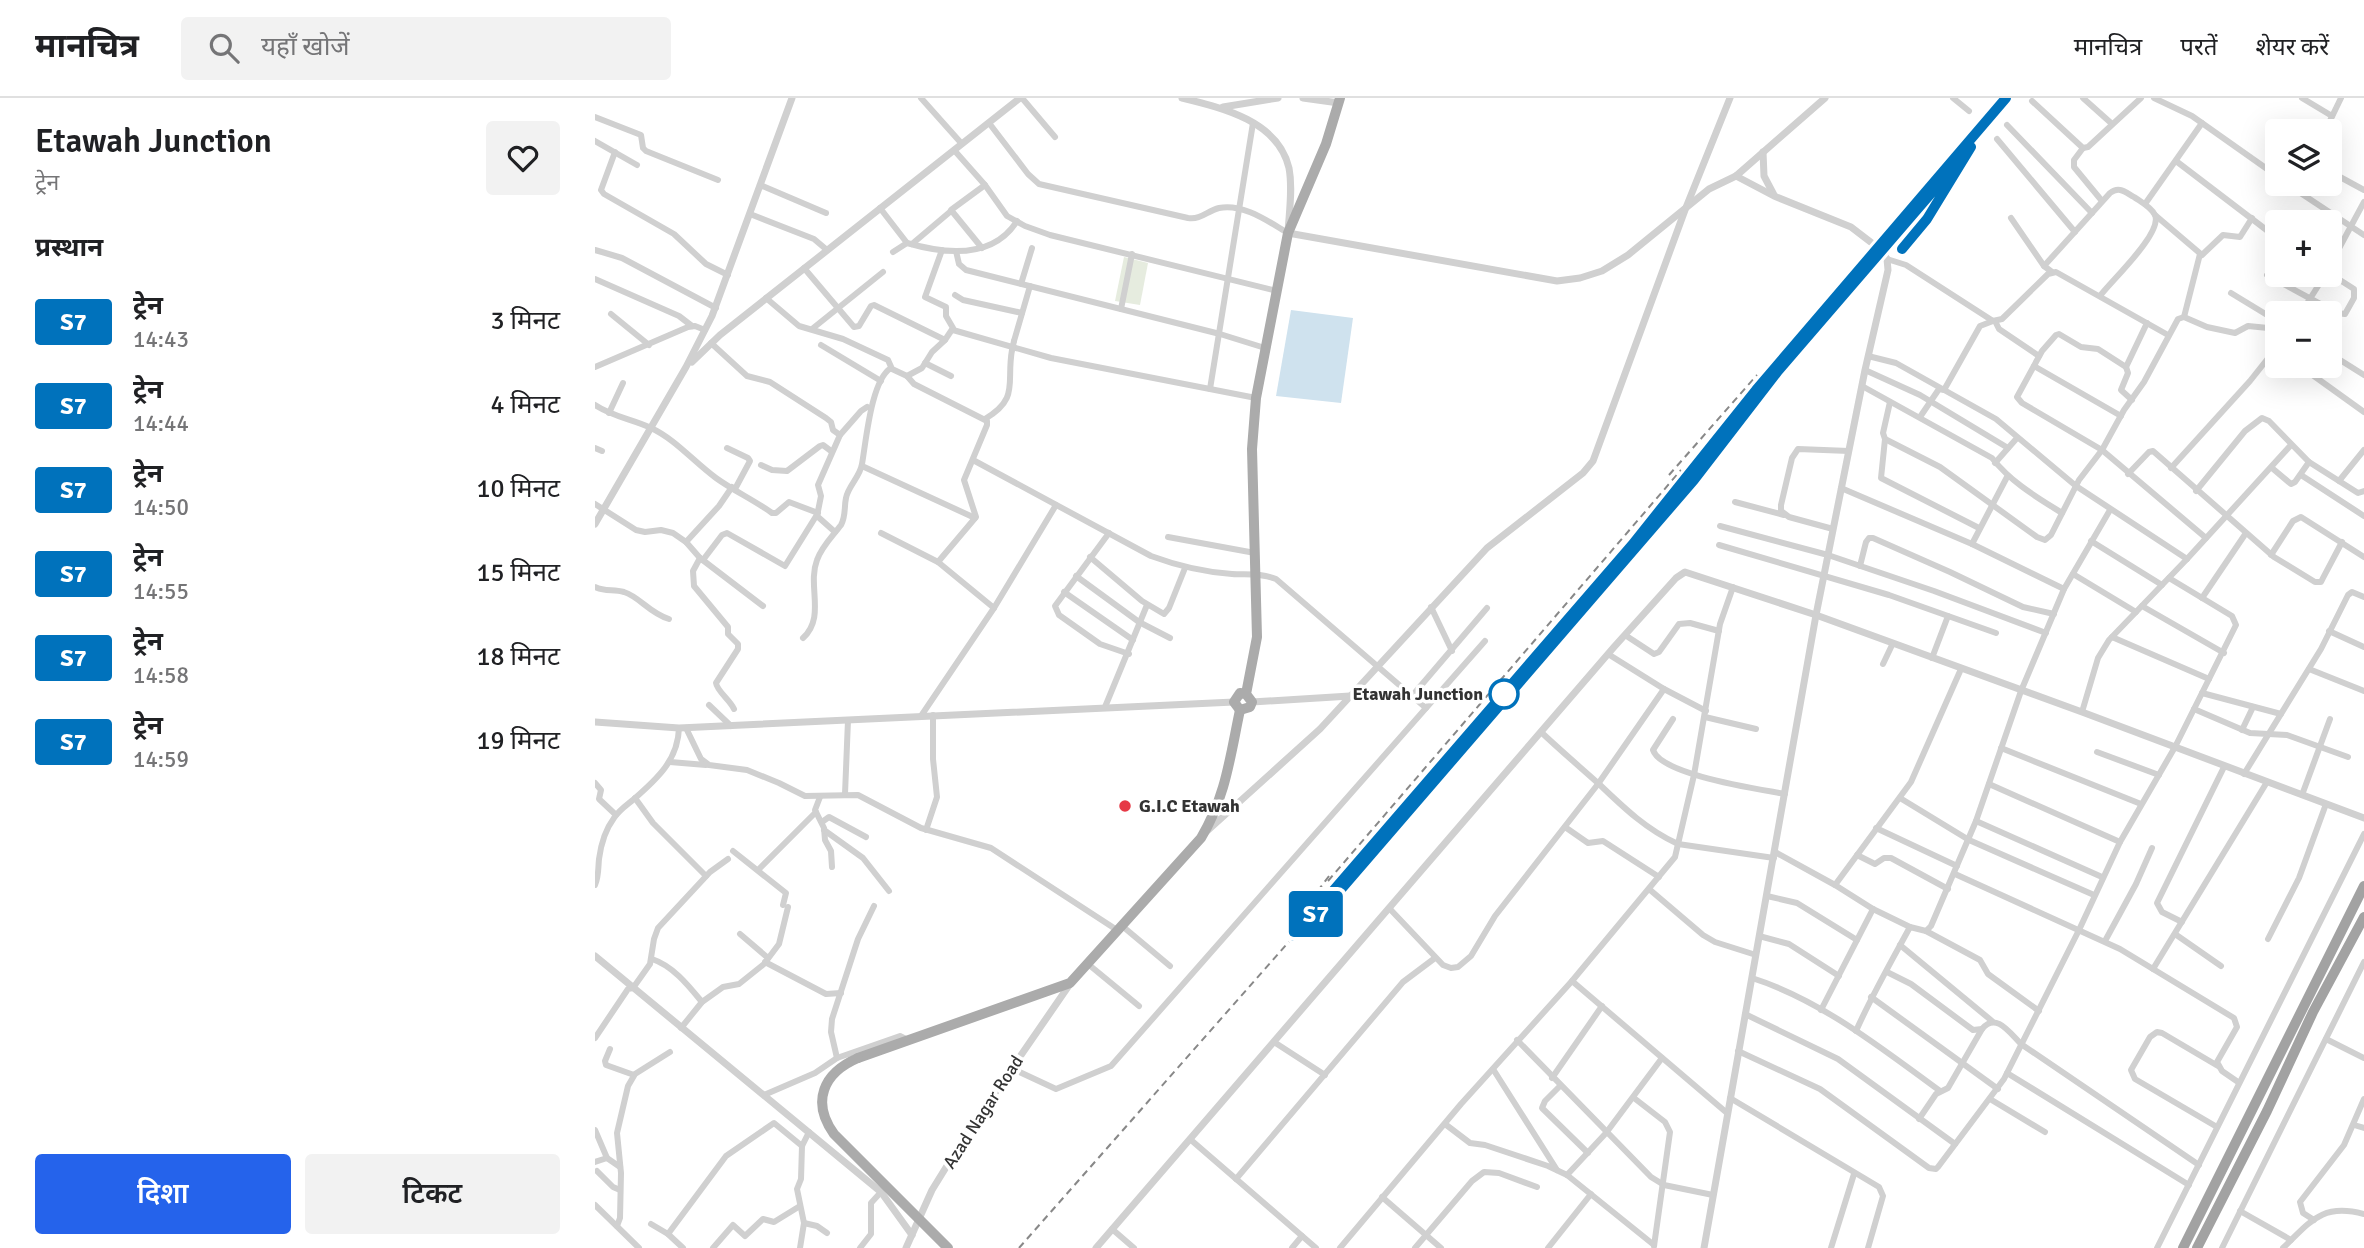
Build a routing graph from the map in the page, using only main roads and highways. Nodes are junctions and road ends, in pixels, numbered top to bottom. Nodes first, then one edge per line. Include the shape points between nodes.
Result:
1 (1339, 101) edge
2 (2364, 886) edge
3 (2364, 916) edge
4 (948, 1248) edge
5 (2183, 1248) edge
6 (2197, 1248) edge

1 - 4 main road, bridge via 1327,144 1288,233 1256,398 1252,449 1257,637 1249,698 1240,693 1215,814 1201,838 1070,983 906,1039 840,1066 829,1077 822,1109 834,1134
2 - 5 highway
3 - 6 highway

